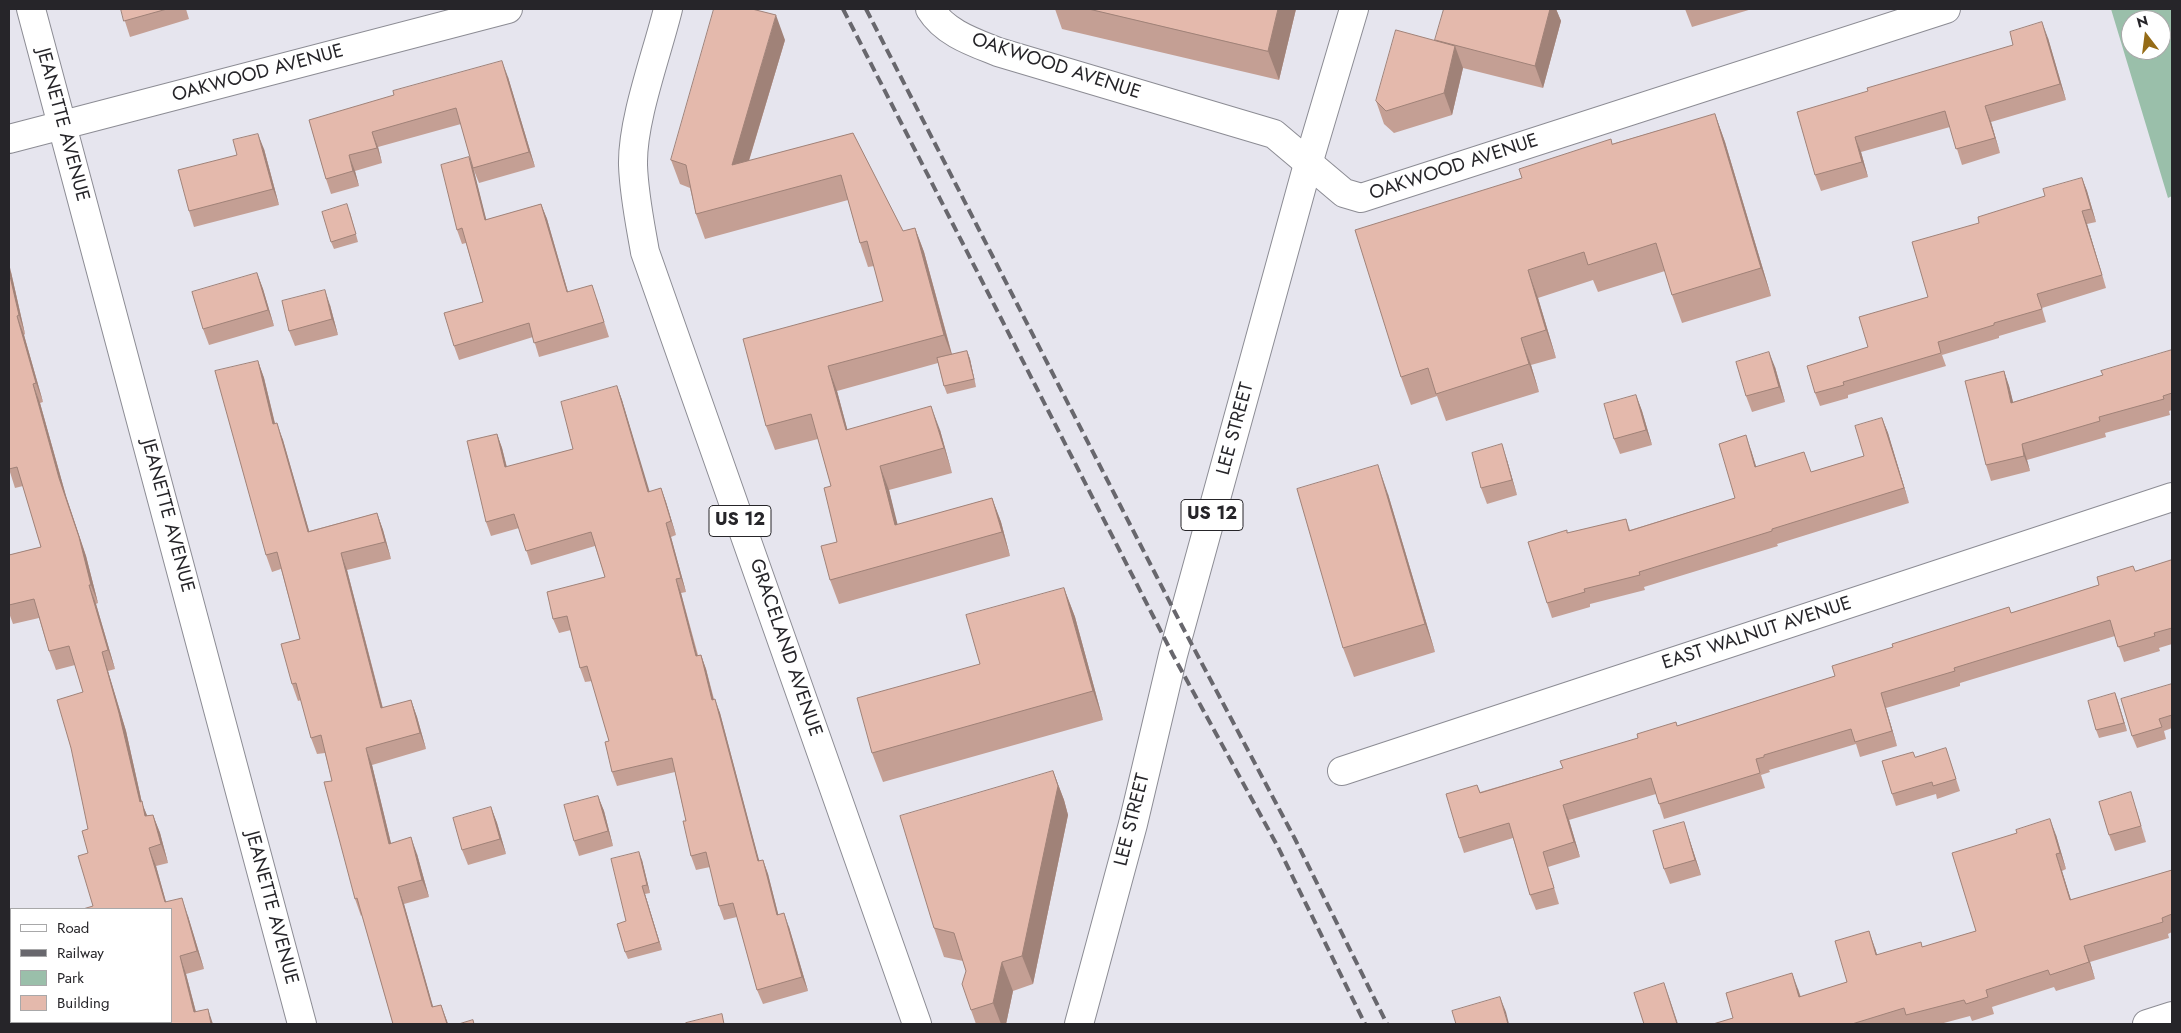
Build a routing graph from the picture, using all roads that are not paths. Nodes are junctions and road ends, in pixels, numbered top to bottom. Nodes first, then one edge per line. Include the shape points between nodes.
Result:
1 (31, 9) edge
2 (508, 9) edge
3 (668, 9) edge
4 (930, 9) edge
5 (1354, 9) edge
6 (1946, 9) edge
7 (62, 125) junction
8 (9, 139) edge
9 (1308, 164) junction
10 (2172, 497) edge
11 (1342, 770) dead end
12 (2172, 1016) edge
13 (302, 1024) edge
14 (918, 1024) edge
15 (1079, 1024) edge
16 (2147, 1024) edge

1 - 7 street, JEANETTE AVENUE
2 - 7 street, OAKWOOD AVENUE
3 - 14 street, GRACELAND AVENUE / US 12 via 636,131 636,206 646,252
4 - 9 street, OAKWOOD AVENUE via 947,28 998,52 1274,134
5 - 9 street, LEE STREET / US 12
6 - 9 street, OAKWOOD AVENUE via 1361,198 1344,193
7 - 8 street, OAKWOOD AVENUE
7 - 13 street, JEANETTE AVENUE
9 - 15 street, LEE STREET / US 12 via 1174,655
10 - 11 street, EAST WALNUT AVENUE
12 - 16 street

